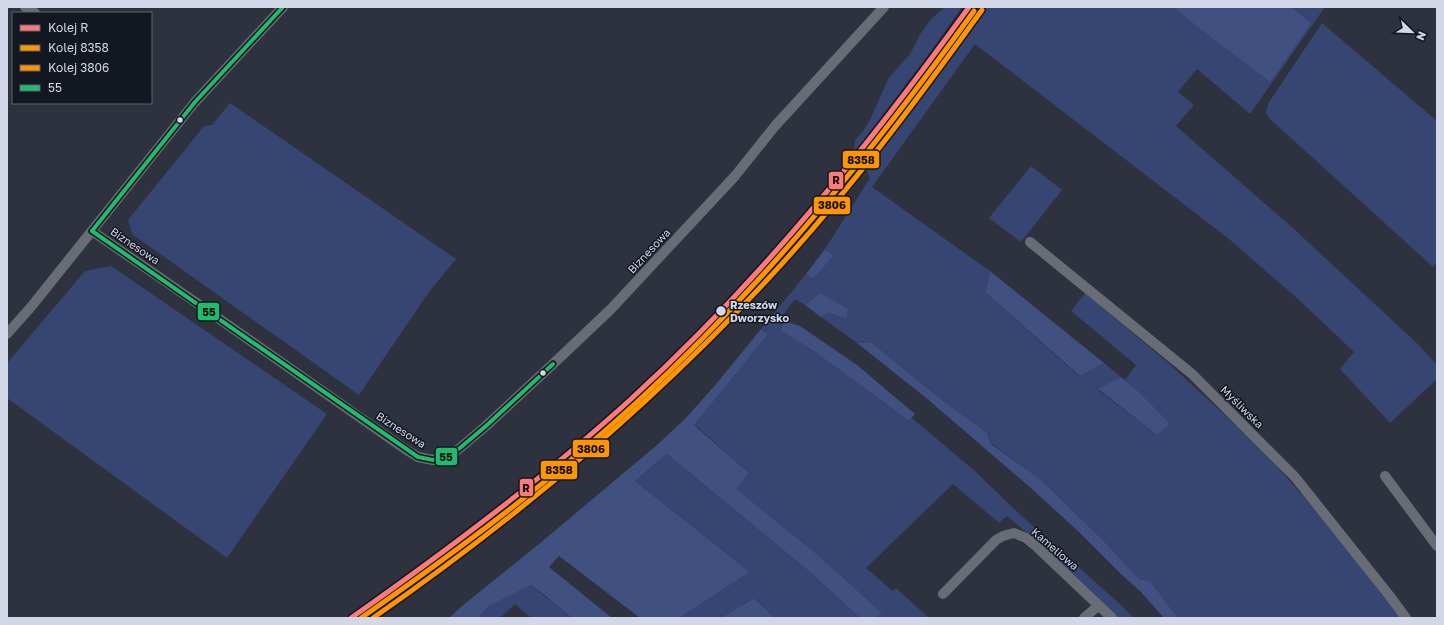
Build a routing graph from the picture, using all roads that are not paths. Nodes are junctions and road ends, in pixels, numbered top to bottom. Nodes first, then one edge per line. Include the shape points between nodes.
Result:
1 (283, 7) edge
2 (884, 7) edge
3 (92, 231) junction
4 (1030, 242) dead end
5 (7, 334) edge
6 (1385, 476) dead end
7 (1437, 546) edge
8 (943, 594) dead end
9 (1098, 606) junction
10 (1084, 618) edge
11 (1112, 618) edge
12 (1406, 618) edge

1 - 3 street, Biznesowa via 201,95
2 - 3 street, Biznesowa via 775,126 735,176 611,309 486,426 444,458 426,460 405,449
3 - 5 street via 32,307
4 - 12 street, Myśliwska via 1192,374 1290,472
6 - 7 street
8 - 9 street, Kameliowa via 996,540 1014,532 1038,548
9 - 10 street
9 - 11 street, Kameliowa

